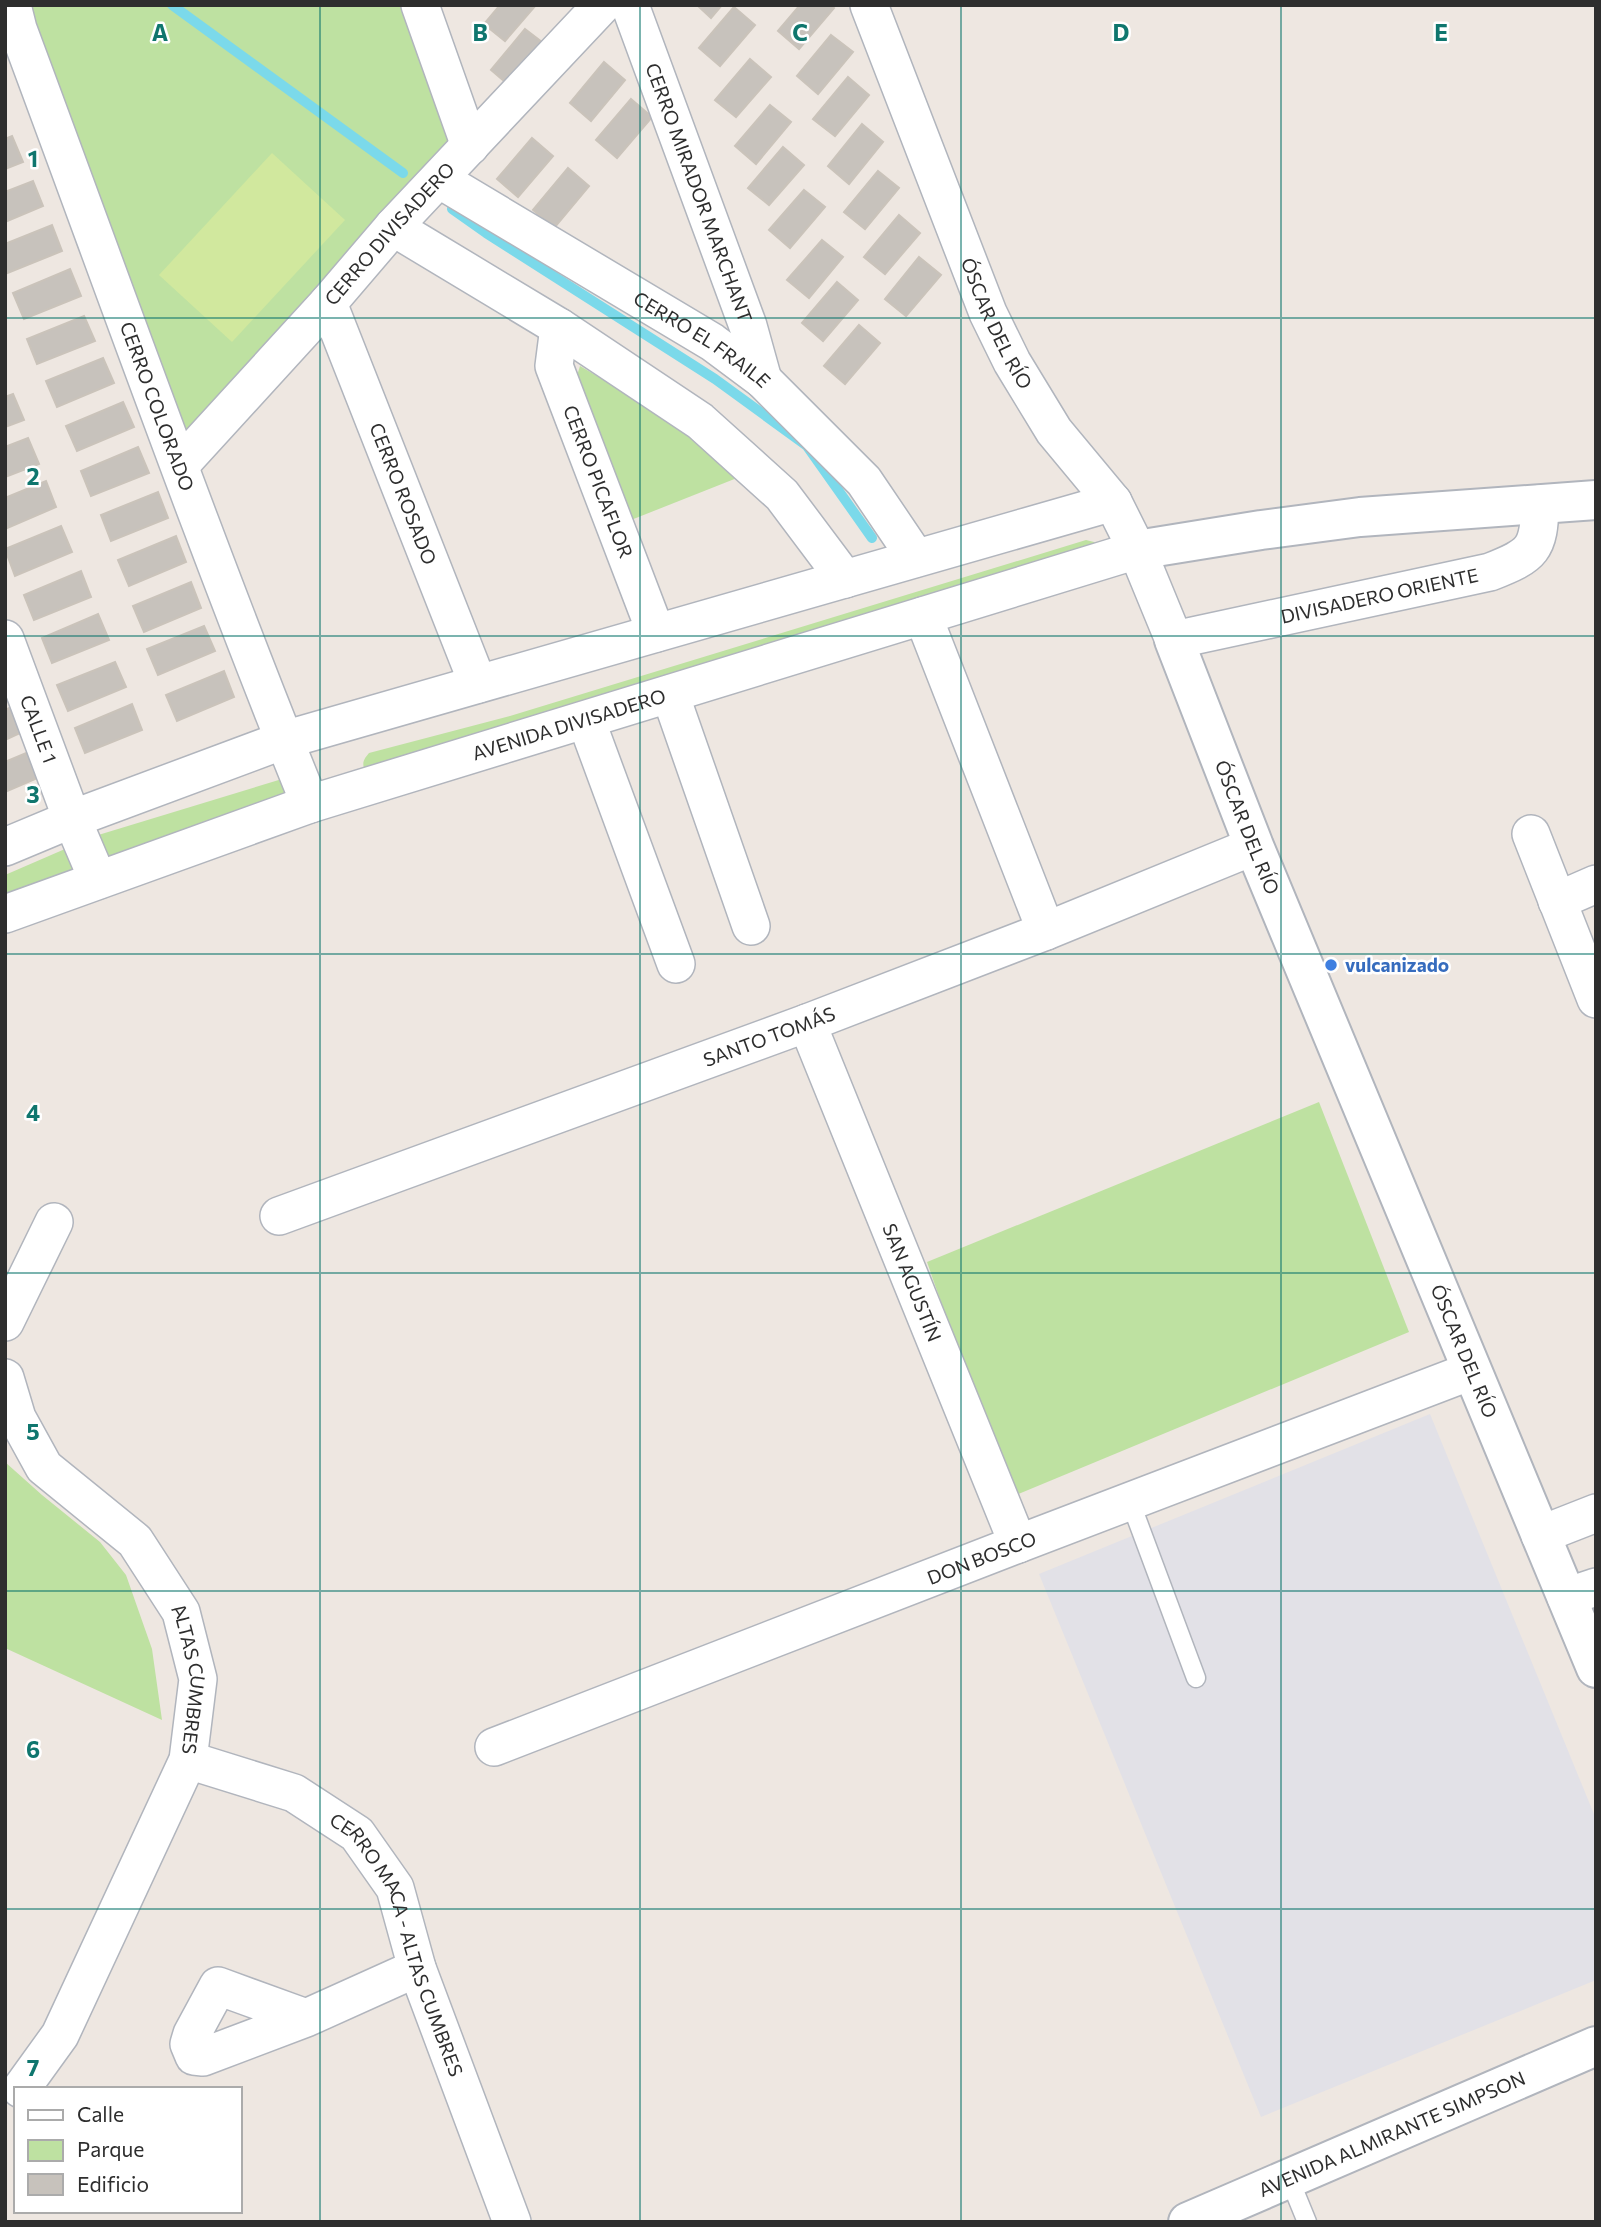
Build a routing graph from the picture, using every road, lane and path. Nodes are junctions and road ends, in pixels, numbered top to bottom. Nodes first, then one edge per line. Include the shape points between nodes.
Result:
1 (12, 5) edge
2 (420, 5) edge
3 (602, 5) edge
4 (630, 5) edge
5 (869, 5) edge
6 (470, 146) junction
7 (439, 179) junction
8 (394, 227) junction
9 (328, 303) junction
10 (559, 327) junction
11 (763, 380) junction
12 (180, 465) junction
13 (1596, 500) edge
14 (1113, 502) junction
15 (1540, 503) junction
16 (1137, 550) junction
17 (916, 558) junction
18 (845, 579) junction
19 (923, 616) junction
20 (656, 633) junction
21 (5, 639) edge
22 (1174, 640) junction
23 (478, 684) junction
24 (670, 694) junction
25 (586, 720) junction
26 (284, 740) junction
27 (310, 804) junction
28 (72, 819) junction
29 (1531, 834) dead end
30 (1254, 846) junction
31 (5, 847) edge
32 (98, 880) junction
33 (1596, 884) edge
34 (1557, 901) junction
35 (5, 914) edge
36 (751, 926) dead end
37 (1046, 931) junction
38 (676, 964) dead end
39 (1596, 999) edge
40 (807, 1023) junction
41 (279, 1216) dead end
42 (54, 1222) dead end
43 (5, 1322) edge
44 (1471, 1371) junction
45 (5, 1378) edge
46 (1130, 1501) junction
47 (1596, 1513) edge
48 (1540, 1535) junction
49 (1018, 1544) junction
50 (1581, 1592) edge
51 (1596, 1668) edge
52 (1196, 1678) dead end
53 (494, 1747) dead end
54 (188, 1760) junction
55 (417, 1968) junction
56 (306, 2018) dead end
57 (1596, 2046) edge
58 (22, 2087) edge
59 (1289, 2178) junction
60 (512, 2222) edge
61 (1188, 2222) edge
62 (1307, 2222) edge

1 - 12 street, CERRO COLORADO
2 - 6 street
3 - 6 street, CERRO DIVISADERO
4 - 11 street, CERRO MIRADOR MARCHANT via 748,326
5 - 14 street, ÓSCAR DEL RÍO via 988,313 1012,362 1054,431
6 - 7 street, CERRO DIVISADERO
7 - 8 street, CERRO DIVISADERO
7 - 11 street, CERRO EL FRAILE via 712,342
8 - 9 street, CERRO DIVISADERO
8 - 10 street
9 - 12 street, CERRO DIVISADERO
9 - 23 street, CERRO ROSADO
10 - 18 street via 710,430 782,495
10 - 20 street, CERRO PICAFLOR via 554,366
11 - 17 street, CERRO EL FRAILE via 864,481
12 - 26 street, CERRO COLORADO
13 - 15 street
14 - 16 street, ÓSCAR DEL RÍO
14 - 17 street
15 - 16 street via 1360,517
15 - 22 street, DIVISADERO ORIENTE via 1539,533 1528,555 1490,572
16 - 19 street, AVENIDA DIVISADERO
16 - 22 street, ÓSCAR DEL RÍO
17 - 18 street
18 - 20 street
19 - 24 street, AVENIDA DIVISADERO
19 - 37 street
20 - 23 street
21 - 28 street, CALLE 1
22 - 30 street, ÓSCAR DEL RÍO
23 - 26 street
24 - 25 street, AVENIDA DIVISADERO
24 - 36 street
25 - 27 street, AVENIDA DIVISADERO
25 - 38 street
26 - 27 street, CERRO COLORADO
26 - 28 street
27 - 32 street, AVENIDA DIVISADERO
28 - 31 street
28 - 32 street, CALLE 1
29 - 34 street
30 - 37 street, SANTO TOMÁS
30 - 44 street, ÓSCAR DEL RÍO
32 - 35 street, AVENIDA DIVISADERO
33 - 34 street
34 - 39 street
37 - 40 street, SANTO TOMÁS
40 - 41 street, SANTO TOMÁS
40 - 49 street, SAN AGUSTÍN
42 - 43 street
44 - 46 street, DON BOSCO
44 - 48 street, ÓSCAR DEL RÍO
45 - 54 street, ALTAS CUMBRES via 17,1418 44,1466 135,1541 181,1612 198,1679
46 - 49 street, DON BOSCO
46 - 52 lane
47 - 48 street
48 - 50 street, ÓSCAR DEL RÍO
49 - 53 street, DON BOSCO
50 - 51 street, ÓSCAR DEL RÍO
54 - 55 street, CERRO MACA - ALTAS CUMBRES via 294,1793 357,1834 395,1888
54 - 58 street, ALTAS CUMBRES via 60,2035
55 - 56 street
55 - 60 street, CERRO MACA - ALTAS CUMBRES
57 - 59 street, AVENIDA ALMIRANTE SIMPSON
59 - 61 street, AVENIDA ALMIRANTE SIMPSON
59 - 62 lane

